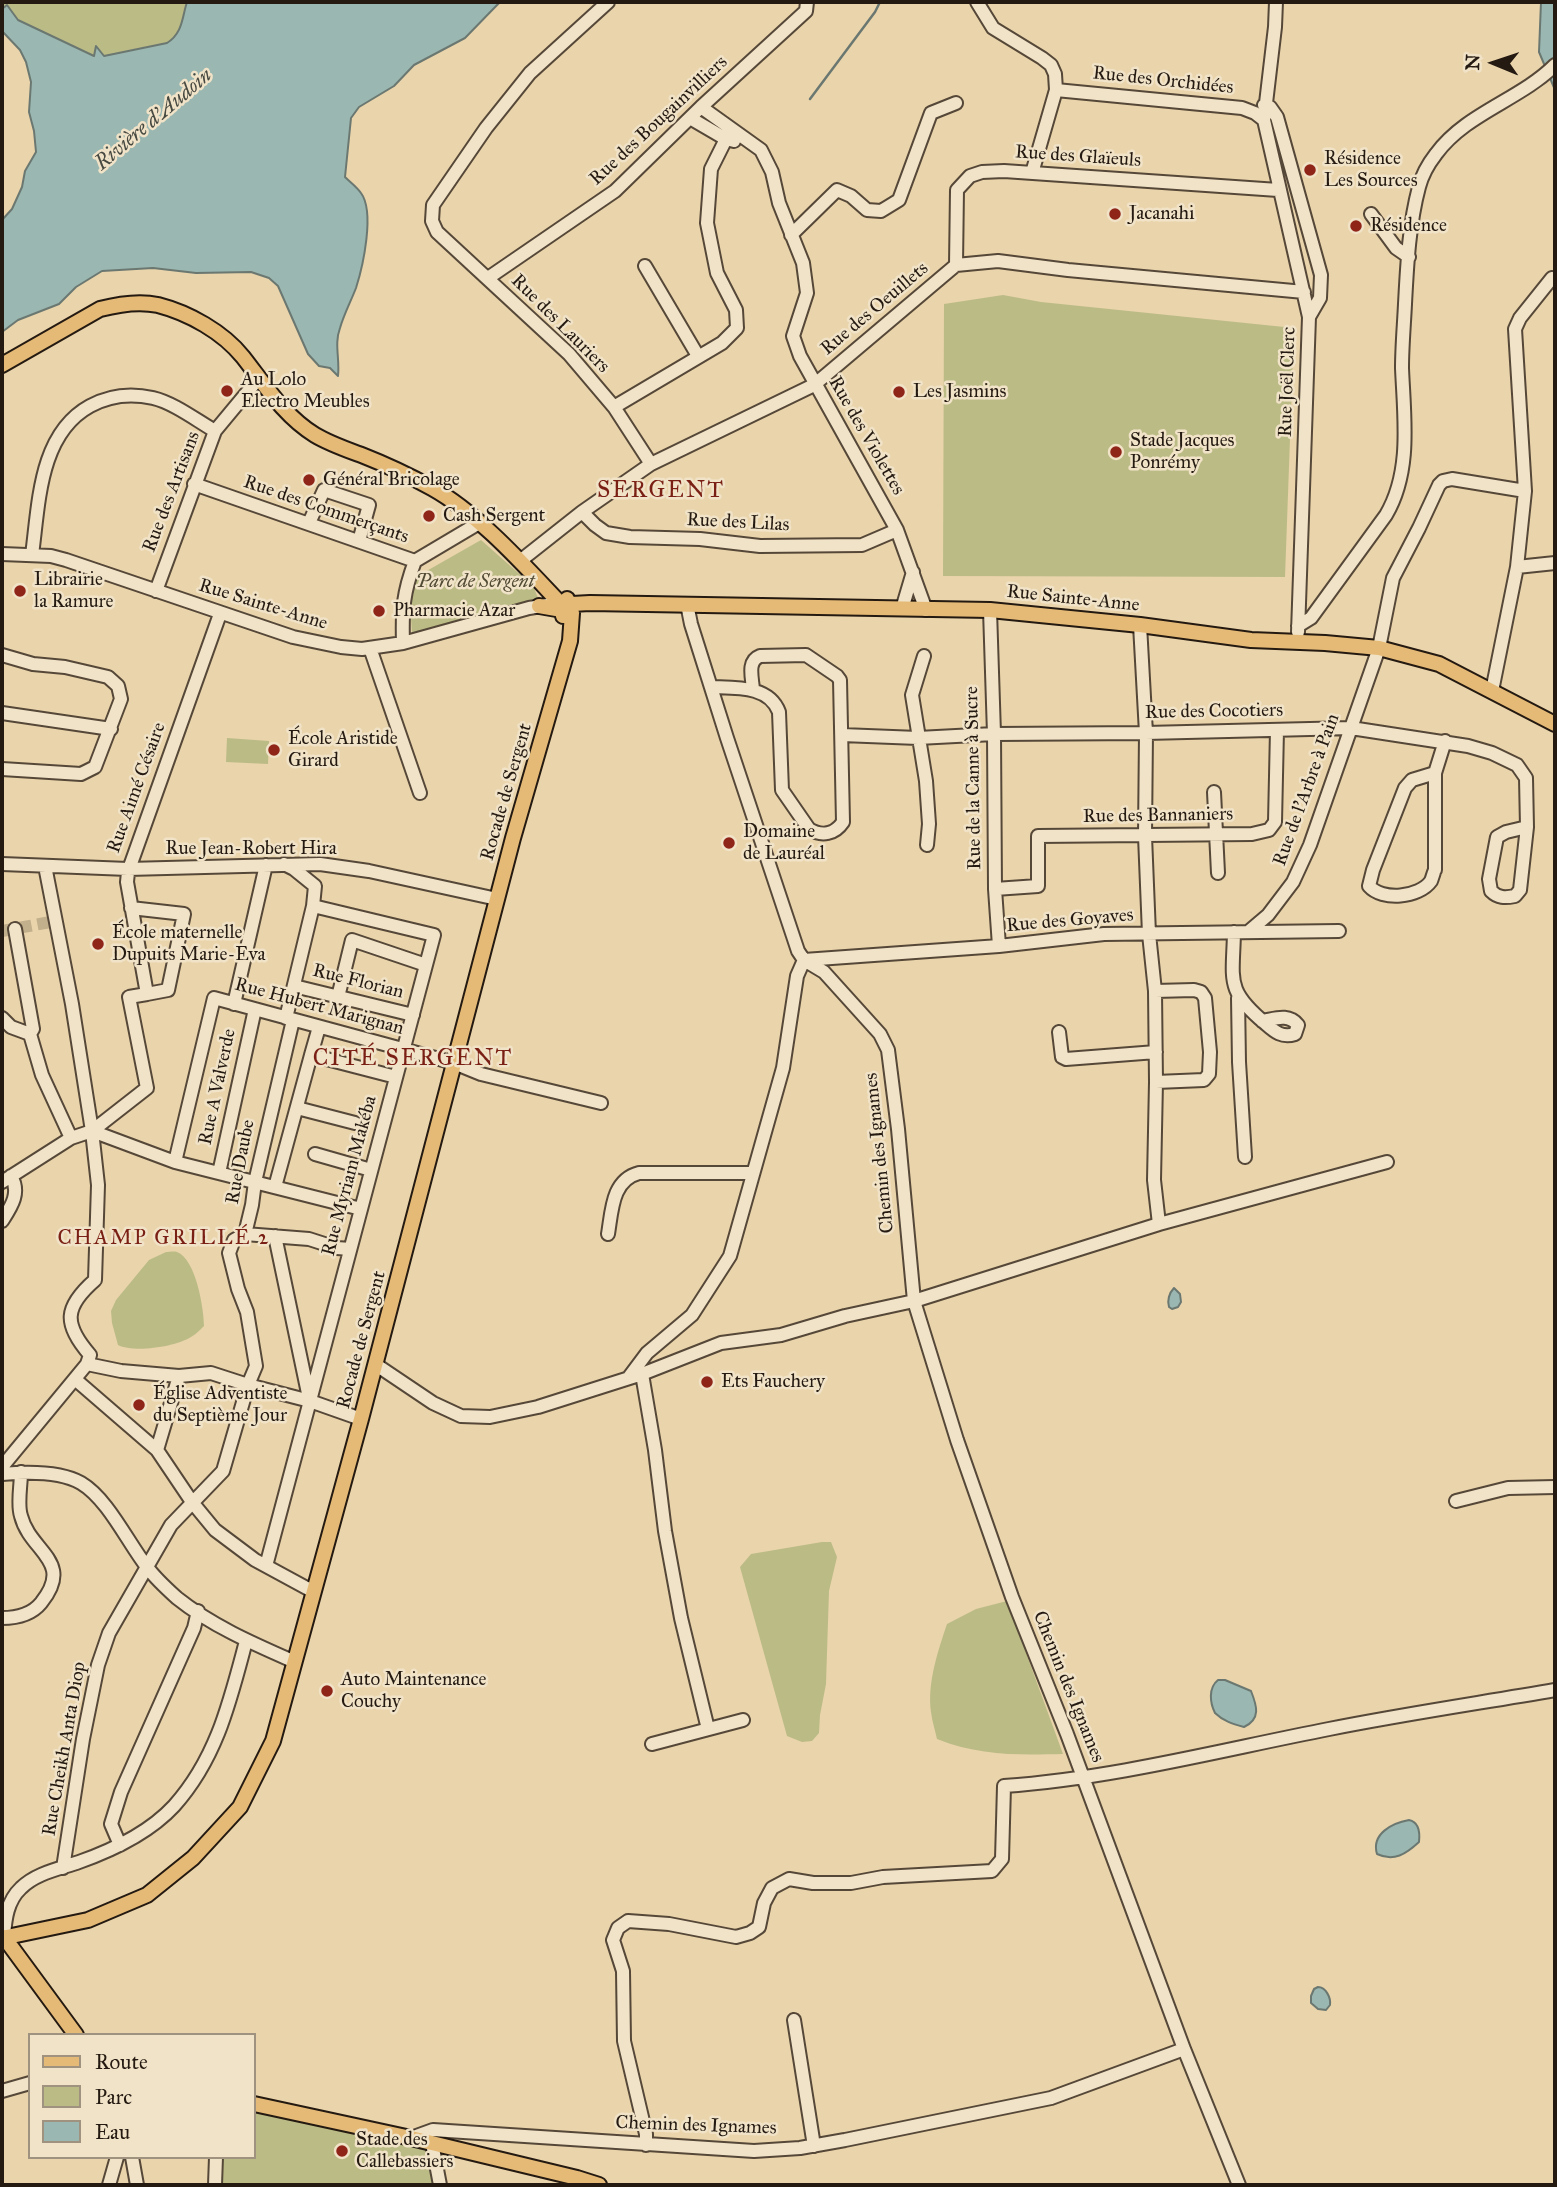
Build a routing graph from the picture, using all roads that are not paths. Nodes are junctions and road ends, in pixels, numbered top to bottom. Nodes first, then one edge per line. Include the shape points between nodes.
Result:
1 (608, 2) edge
2 (807, 2) edge
3 (976, 2) edge
4 (1276, 2) edge
5 (1555, 65) edge
6 (1056, 90) junction
7 (956, 103) dead end
8 (1264, 105) junction
9 (701, 107) junction
10 (690, 118) junction
11 (1264, 120) junction
12 (726, 139) junction
13 (748, 140) junction
14 (1032, 173) junction
15 (1278, 190) junction
16 (1371, 214) dead end
17 (791, 235) junction
18 (1409, 257) junction
19 (956, 265) junction
20 (645, 266) dead end
21 (488, 278) junction
22 (1552, 278) dead end
23 (1304, 292) junction
24 (1309, 317) junction
25 (698, 356) junction
26 (2, 365) edge
27 (259, 378) junction
28 (814, 385) junction
29 (614, 407) junction
30 (215, 430) junction
31 (651, 464) junction
32 (194, 484) junction
33 (1525, 492) junction
34 (582, 512) junction
35 (309, 523) junction
36 (479, 523) junction
37 (897, 530) junction
38 (359, 541) junction
39 (2, 554) edge
40 (32, 555) junction
41 (415, 561) junction
42 (520, 561) junction
43 (1555, 563) edge
44 (1517, 567) junction
45 (913, 572) junction
46 (156, 591) junction
47 (564, 604) junction
48 (687, 604) junction
49 (539, 607) joint
50 (902, 609) junction
51 (926, 610) junction
52 (989, 610) junction
53 (220, 614) junction
54 (1140, 625) junction
55 (1298, 626) junction
56 (403, 643) junction
57 (1298, 643) junction
58 (370, 648) junction
59 (1379, 648) junction
60 (2, 655) edge
61 (924, 656) dead end
62 (711, 687) junction
63 (753, 689) junction
64 (1492, 691) junction
65 (2, 713) edge
66 (1555, 724) edge
67 (1351, 728) junction
68 (111, 729) junction
69 (1278, 730) junction
70 (1146, 733) junction
71 (995, 734) junction
72 (842, 735) junction
73 (918, 737) junction
74 (1445, 741) junction
75 (2, 769) edge
76 (1435, 773) junction
77 (420, 793) dead end
78 (1214, 793) dead end
79 (1527, 827) junction
80 (1216, 834) junction
81 (1145, 836) junction
82 (927, 845) dead end
83 (2, 863) edge
84 (284, 864) junction
85 (317, 864) junction
86 (266, 865) junction
87 (45, 866) junction
88 (128, 869) junction
89 (1218, 873) dead end
90 (315, 887) junction
91 (995, 889) junction
92 (497, 899) junction
93 (313, 905) junction
94 (131, 908) junction
95 (15, 929) dead end
96 (1339, 931) dead end
97 (1234, 932) junction
98 (1248, 932) junction
99 (1149, 934) junction
100 (999, 946) junction
101 (804, 960) junction
102 (426, 965) junction
103 (294, 986) junction
104 (1155, 991) junction
105 (148, 994) junction
106 (338, 997) junction
107 (1238, 998) junction
108 (234, 1004) junction
109 (255, 1009) junction
110 (413, 1016) junction
111 (2, 1018) edge
112 (289, 1019) junction
113 (1262, 1021) dead end
114 (318, 1027) junction
115 (1059, 1032) dead end
116 (30, 1034) junction
117 (404, 1050) junction
118 (1156, 1052) junction
119 (311, 1055) junction
120 (454, 1063) junction
121 (396, 1077) junction
122 (1156, 1082) junction
123 (601, 1103) dead end
124 (297, 1108) junction
125 (355, 1123) dead end
126 (92, 1131) junction
127 (71, 1138) junction
128 (315, 1154) dead end
129 (1245, 1157) dead end
130 (176, 1162) junction
131 (1387, 1162) dead end
132 (371, 1170) junction
133 (219, 1172) junction
134 (753, 1173) junction
135 (6, 1179) edge
136 (255, 1182) junction
137 (275, 1187) junction
138 (361, 1209) junction
139 (2, 1221) edge
140 (1159, 1224) junction
141 (244, 1234) junction
142 (608, 1234) dead end
143 (275, 1236) junction
144 (350, 1249) junction
145 (914, 1301) junction
146 (87, 1364) junction
147 (375, 1364) junction
148 (636, 1375) junction
149 (179, 1376) junction
150 (76, 1380) junction
151 (248, 1385) junction
152 (310, 1401) junction
153 (361, 1419) junction
154 (157, 1450) junction
155 (2, 1467) edge
156 (21, 1472) junction
157 (2, 1474) edge
158 (1555, 1487) edge
159 (1456, 1501) dead end
160 (192, 1502) junction
161 (266, 1566) junction
162 (148, 1568) junction
163 (314, 1592) junction
164 (198, 1611) junction
165 (2, 1618) edge
166 (246, 1641) junction
167 (295, 1662) junction
168 (1555, 1690) edge
169 (743, 1720) dead end
170 (708, 1729) junction
171 (652, 1744) dead end
172 (1083, 1778) junction
173 (120, 1845) junction
174 (67, 1846) junction
175 (86, 1860) junction
176 (63, 1868) junction
177 (3, 1938) edge
178 (794, 2020) dead end
179 (74, 2033) edge
180 (1184, 2049) junction
181 (28, 2084) edge
182 (2, 2091) edge
183 (256, 2104) edge
184 (411, 2138) junction
185 (432, 2143) junction
186 (646, 2145) junction
187 (814, 2146) junction
188 (116, 2159) edge
189 (132, 2159) edge
190 (216, 2159) edge
191 (109, 2185) edge
192 (137, 2185) edge
193 (215, 2185) edge
194 (440, 2185) edge
195 (599, 2185) edge
196 (1239, 2185) edge

1 - 21 street, Rue des Lauriers via 530,73 433,205 437,232
2 - 9 street, Rue des Bougainvilliers via 807,11
3 - 6 street via 993,28 1051,65
4 - 8 street, Rue Joël Clerc
5 - 18 street via 1469,122 1436,154 1419,187
6 - 11 street, Rue des Orchidées via 1242,108
6 - 14 street
7 - 17 street via 931,113 899,200 881,211 867,209 837,190
8 - 11 street, Rue Joël Clerc
8 - 24 street via 1277,117 1321,275 1320,298
9 - 10 street, Rue des Bougainvilliers
9 - 13 street, Rue des Violettes
10 - 12 street
10 - 21 street, Rue des Bougainvilliers via 615,191
11 - 15 street, Rue Joël Clerc
12 - 13 street
12 - 25 street via 711,169 706,223 717,273 736,310 737,328
13 - 17 street, Rue des Violettes via 761,150 772,172
14 - 15 street, Rue des Glaïeuls
14 - 19 street, Rue des Glaïeuls via 982,172 970,176 957,190
15 - 23 street, Rue Joël Clerc
16 - 18 street via 1396,248
17 - 28 street, Rue des Violettes via 803,263 807,293 793,336
18 - 55 street via 1402,354 1405,443 1393,502 1311,618
19 - 23 street, Rue des Oeuillets via 998,261
19 - 28 street, Rue des Oeuillets
20 - 25 street
21 - 29 street, Rue des Lauriers via 569,354
22 - 33 street via 1515,329
23 - 24 street, Rue Joël Clerc
24 - 55 street, Rue Joël Clerc
25 - 29 street
26 - 27 main road via 100,309 146,304 200,322 227,340
27 - 30 street, Rue des Artisans
27 - 36 main road via 293,418 317,436 434,489
28 - 31 street, Rue des Oeuillets
28 - 37 street, Rue des Violettes
29 - 31 street, Rue des Lauriers
30 - 32 street, Rue des Artisans
30 - 40 street via 162,401 130,394 103,398 78,413 58,435 43,475
31 - 34 street, Rue des Oeuillets
32 - 35 street, Rue des Commerçants
32 - 46 street, Rue des Artisans
33 - 44 street
33 - 59 street, Rue de l'Arbre à Pain via 1452,479 1439,485 1393,578
34 - 37 street, Rue des Lilas via 606,533 760,546 862,545
34 - 42 street, Rue des Oeuillets
35 - 38 street, Rue des Commerçants
35 - 38 street via 324,489 369,505
36 - 41 street, Rue des Commerçants
36 - 42 main road
37 - 45 street, Rue des Violettes
38 - 41 street, Rue des Commerçants
39 - 40 street, Rue Sainte-Anne
40 - 46 street, Rue Sainte-Anne via 66,560
41 - 56 street via 402,605
42 - 47 main road
43 - 44 street
44 - 64 street
45 - 50 street
45 - 51 street, Rue des Violettes
46 - 53 street, Rue Sainte-Anne
47 - 48 main road, Rue Sainte-Anne
47 - 49 main road, Rue Sainte-Anne
47 - 92 main road, Rocade de Sergent via 570,641
48 - 50 main road, Rue Sainte-Anne
48 - 62 street, Chemin des Ignames
49 - 56 street, Rue Sainte-Anne
50 - 51 main road, Rue Sainte-Anne
51 - 52 main road, Rue Sainte-Anne
52 - 54 main road, Rue Sainte-Anne
52 - 71 street, Rue de la Canne à Sucre
53 - 58 street, Rue Sainte-Anne via 321,644
53 - 88 street, Rue Aimé Césaire
54 - 57 main road, Rue Sainte-Anne
54 - 70 street
55 - 57 street, Rue Joël Clerc
56 - 58 street, Rue Sainte-Anne
57 - 59 main road, Rue Sainte-Anne
58 - 77 street
59 - 64 main road, Rue Sainte-Anne via 1439,664
59 - 67 street, Rue de l'Arbre à Pain
60 - 68 street via 108,677 118,686 121,699
61 - 73 street via 912,695
62 - 63 street
62 - 101 street, Chemin des Ignames
63 - 72 street via 751,663 757,657 812,657 840,680
63 - 72 street via 777,707 782,790 815,833 832,832 843,822
64 - 66 main road, Rue Sainte-Anne
65 - 68 street
67 - 69 street, Rue des Cocotiers
67 - 74 street, Rue des Cocotiers
67 - 98 street, Rue de l'Arbre à Pain via 1293,882
68 - 75 street via 95,767 81,774
69 - 70 street, Rue des Cocotiers
69 - 80 street, Rue des Bannaniers via 1273,826 1262,832
70 - 71 street, Rue des Cocotiers
70 - 81 street
71 - 73 street, Rue des Cocotiers
71 - 91 street, Rue de la Canne à Sucre
72 - 73 street, Rue des Cocotiers
73 - 82 street via 928,806
74 - 76 street
74 - 79 street, Rue des Cocotiers via 1517,765 1526,778
76 - 76 street via 1432,880 1409,894 1374,892 1369,886 1373,870 1405,788 1412,780
78 - 80 street
79 - 79 street, Rue des Cocotiers via 1520,890 1515,896 1496,896 1489,879 1497,837
80 - 81 street, Rue des Bannaniers
80 - 89 street
81 - 91 street, Rue des Bannaniers via 1038,836 1038,886
81 - 99 street
83 - 87 street, Rue Jean-Robert Hira
84 - 85 street, Rue Jean-Robert Hira
84 - 86 street, Rue Jean-Robert Hira
84 - 90 street
85 - 90 street
85 - 92 street, Rue Jean-Robert Hira
86 - 88 street, Rue Jean-Robert Hira
86 - 108 street
87 - 88 street, Rue Jean-Robert Hira
87 - 126 street
88 - 94 street, Rue Aimé Césaire
90 - 93 street
91 - 100 street, Rue de la Canne à Sucre
92 - 120 main road, Rocade de Sergent
93 - 102 street, Rue Myriam Makéba via 434,935
93 - 103 street, Rue Daube
94 - 105 street, Rue Aimé Césaire
94 - 105 street via 184,914 169,990
95 - 116 street via 33,1029
96 - 98 street, Rue des Goyaves
97 - 98 street, Rue des Goyaves
97 - 99 street, Rue des Goyaves
97 - 107 street via 1233,977
99 - 100 street, Rue des Goyaves via 1104,934
99 - 104 street
100 - 101 street, Rue des Goyaves
101 - 134 street via 797,976 783,1068
101 - 145 street, Chemin des Ignames via 824,972 880,1034 888,1050
102 - 106 street via 352,940
102 - 110 street, Rue Myriam Makéba
103 - 106 street, Rue Florian
103 - 112 street, Rue Daube
104 - 118 street
104 - 122 street via 1201,992 1210,1052 1207,1078
105 - 126 street via 129,997 147,1088
106 - 110 street, Rue Florian
107 - 113 street
107 - 129 street
108 - 109 street, Rue Hubert Marignan
108 - 130 street, Rue Hubert Marignan via 214,998
109 - 112 street, Rue Hubert Marignan
109 - 133 street, Rue A Valverde
110 - 117 street, Rue Myriam Makéba
111 - 116 street
112 - 114 street, Rue Hubert Marignan
112 - 136 street, Rue Daube
114 - 117 street, Rue Hubert Marignan
114 - 119 street
115 - 118 street via 1066,1059
116 - 127 street via 42,1075
117 - 120 street, Rue Hubert Marignan
117 - 121 street, Rue Myriam Makéba
118 - 122 street
119 - 121 street
119 - 124 street
120 - 123 street, Rue Hubert Marignan
120 - 147 main road, Rocade de Sergent
121 - 132 street, Rue Myriam Makéba
122 - 140 street via 1154,1180
124 - 125 street
124 - 137 street
126 - 127 street
126 - 130 street
126 - 146 street via 97,1185 95,1280 72,1307 71,1328 90,1355
127 - 135 street
128 - 132 street
130 - 133 street
131 - 140 street
132 - 138 street, Rue Myriam Makéba
133 - 136 street
134 - 142 street via 630,1175 615,1196
134 - 148 street via 730,1256 720,1274 692,1315 647,1353
135 - 139 street via 15,1184 15,1202
136 - 137 street
136 - 141 street, Rue Daube
137 - 138 street
138 - 144 street, Rue Myriam Makéba
140 - 145 street
141 - 143 street
141 - 151 street, Rue Daube via 234,1240 229,1253 247,1311 256,1366
143 - 144 street
143 - 152 street
144 - 152 street, Rue Myriam Makéba
145 - 148 street via 781,1335 722,1343
145 - 172 street, Chemin des Ignames via 1012,1597
146 - 149 street
146 - 150 street
147 - 148 street via 461,1416 490,1417 538,1407
147 - 153 main road, Rocade de Sergent
148 - 170 street via 656,1450 681,1618
149 - 151 street via 211,1373
149 - 154 street
150 - 154 street
150 - 155 street
151 - 152 street
151 - 160 street, Rue Cheikh Anta Diop via 223,1471
152 - 153 street
152 - 161 street, Rue Myriam Makéba
153 - 163 main road, Rocade de Sergent
154 - 160 street
156 - 157 street
156 - 162 street via 81,1483 106,1506
156 - 165 street via 21,1516 55,1574 50,1592 35,1611
158 - 159 street via 1508,1488
160 - 161 street via 215,1530
160 - 162 street, Rue Cheikh Anta Diop via 171,1525
161 - 163 street
162 - 164 street via 177,1598
162 - 174 street, Rue Cheikh Anta Diop via 109,1633 98,1665
163 - 167 main road, Rocade de Sergent
164 - 166 street
164 - 173 street via 121,1791 111,1824
166 - 167 street
166 - 173 street via 223,1726 198,1776 173,1808
167 - 177 main road, Rocade de Sergent via 273,1741 240,1807 193,1858 147,1895 88,1920
168 - 172 street
169 - 170 street
170 - 171 street
172 - 180 street, Chemin des Ignames
172 - 186 street via 1004,1786 1002,1858 992,1871 851,1883 789,1879 772,1888 759,1927 736,1937 668,1924 628,1921 618,1928 613,1940 623,1971 624,2041
173 - 175 street
174 - 175 street
174 - 176 street, Rue Cheikh Anta Diop
175 - 176 street
176 - 177 street via 21,1888 8,1908
177 - 179 main road
178 - 187 street
180 - 187 street, Chemin des Ignames via 1051,2098
180 - 196 street
181 - 182 street
183 - 184 main road
184 - 185 main road
184 - 186 street, Chemin des Ignames via 433,2130
185 - 194 street
185 - 195 main road
186 - 187 street, Chemin des Ignames via 754,2151
188 - 191 street
189 - 192 street
190 - 193 street

